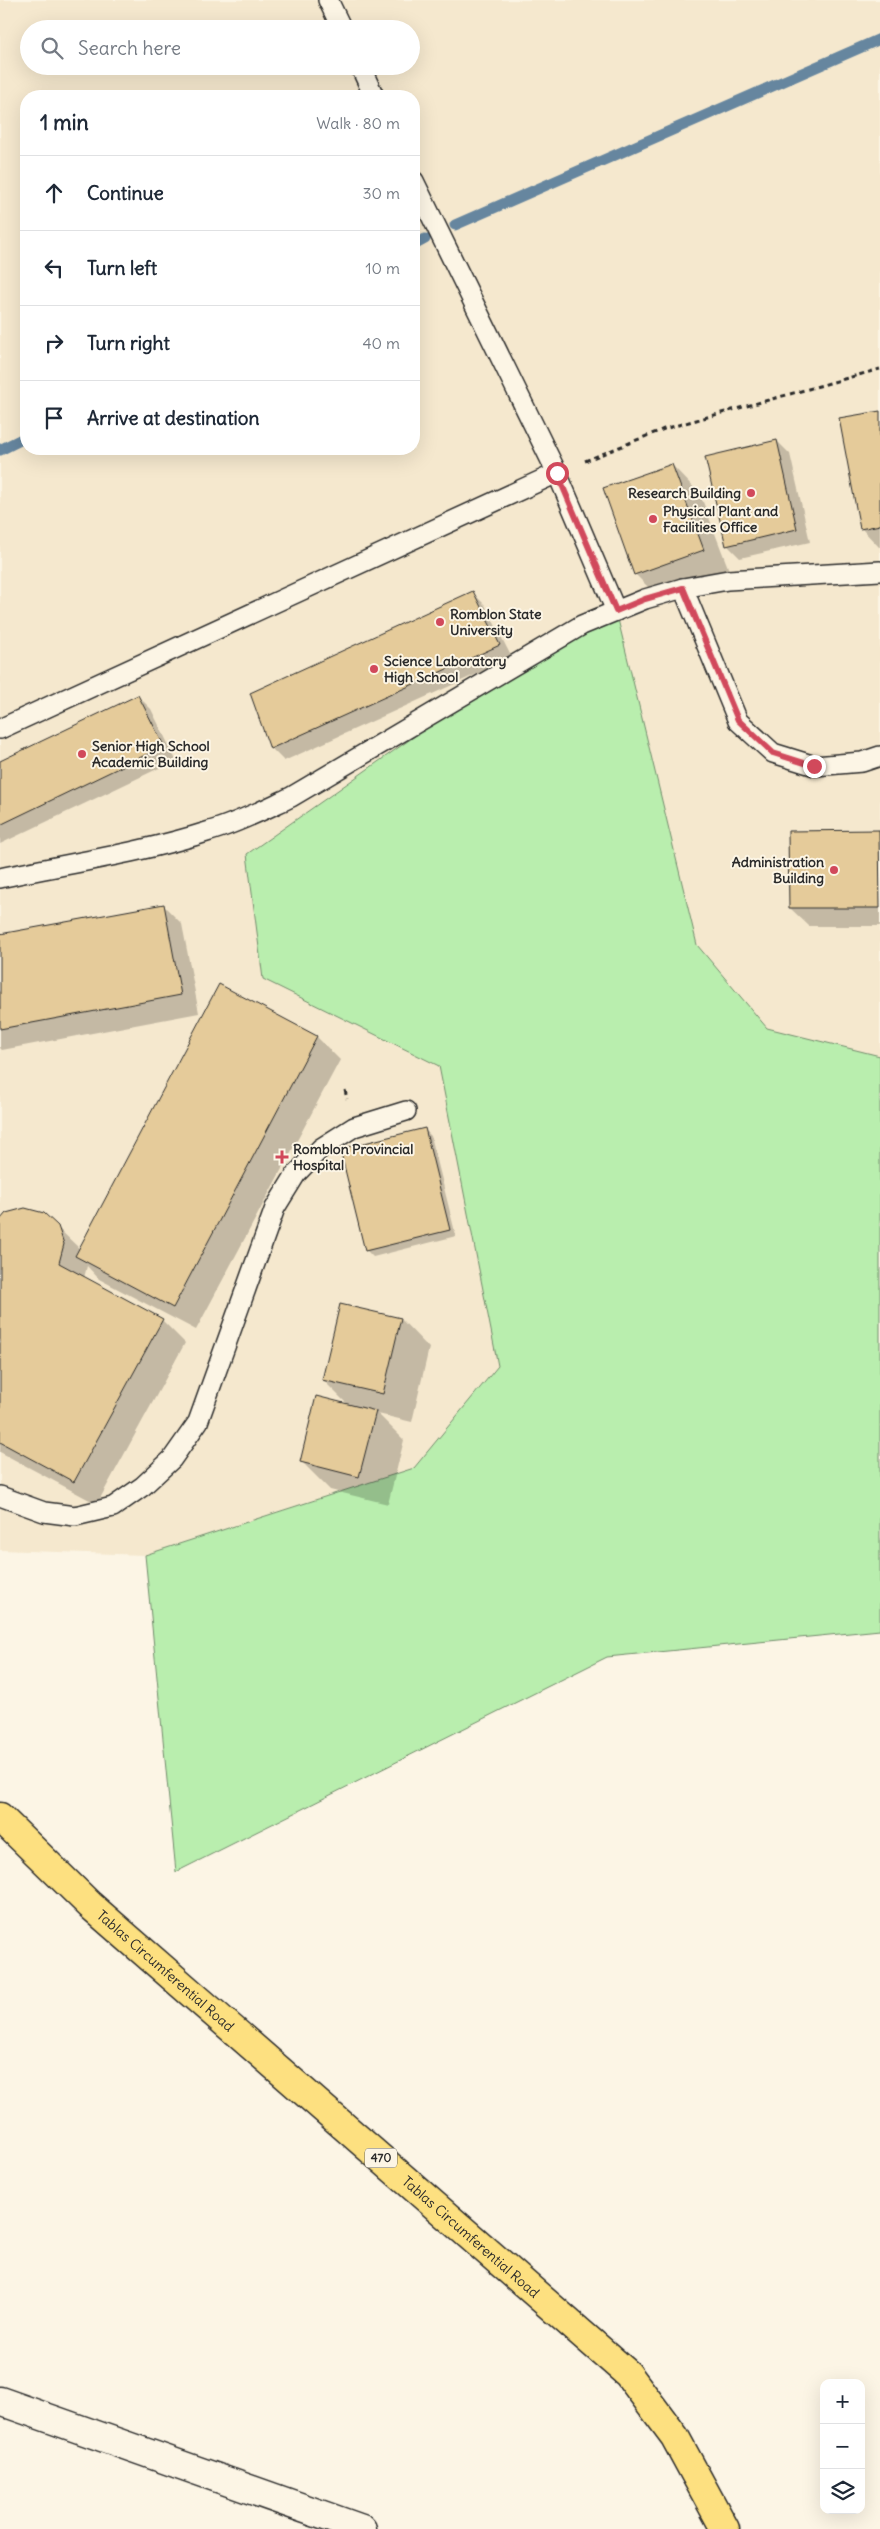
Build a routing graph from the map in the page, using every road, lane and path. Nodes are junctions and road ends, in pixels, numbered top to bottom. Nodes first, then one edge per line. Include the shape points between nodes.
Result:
1 (328, 0) edge
2 (338, 20) edge
3 (364, 75) edge
4 (371, 90) edge
5 (420, 193) edge
6 (880, 369) edge
7 (557, 473) junction
8 (880, 572) edge
9 (683, 588) junction
10 (616, 611) junction
11 (0, 729) edge
12 (880, 756) edge
13 (0, 878) edge
14 (406, 1111) dead end
15 (0, 1496) edge
16 (0, 1817) edge
17 (0, 2401) edge
18 (362, 2529) edge
19 (725, 2529) edge

1 - 2 lane
3 - 4 lane
5 - 7 lane
6 - 7 path via 664,430
7 - 10 lane
7 - 11 lane
8 - 9 lane via 728,580
9 - 10 lane
9 - 12 lane via 738,720 773,753 814,766 862,762
10 - 13 lane via 582,625 291,797 251,816 167,843
14 - 15 lane via 354,1127 321,1148 296,1174 275,1208 198,1422 172,1459 113,1507 75,1516 44,1512
16 - 19 main road, Tablas Circumferential Road / 470 via 90,1905 628,2374 675,2437
17 - 18 street

